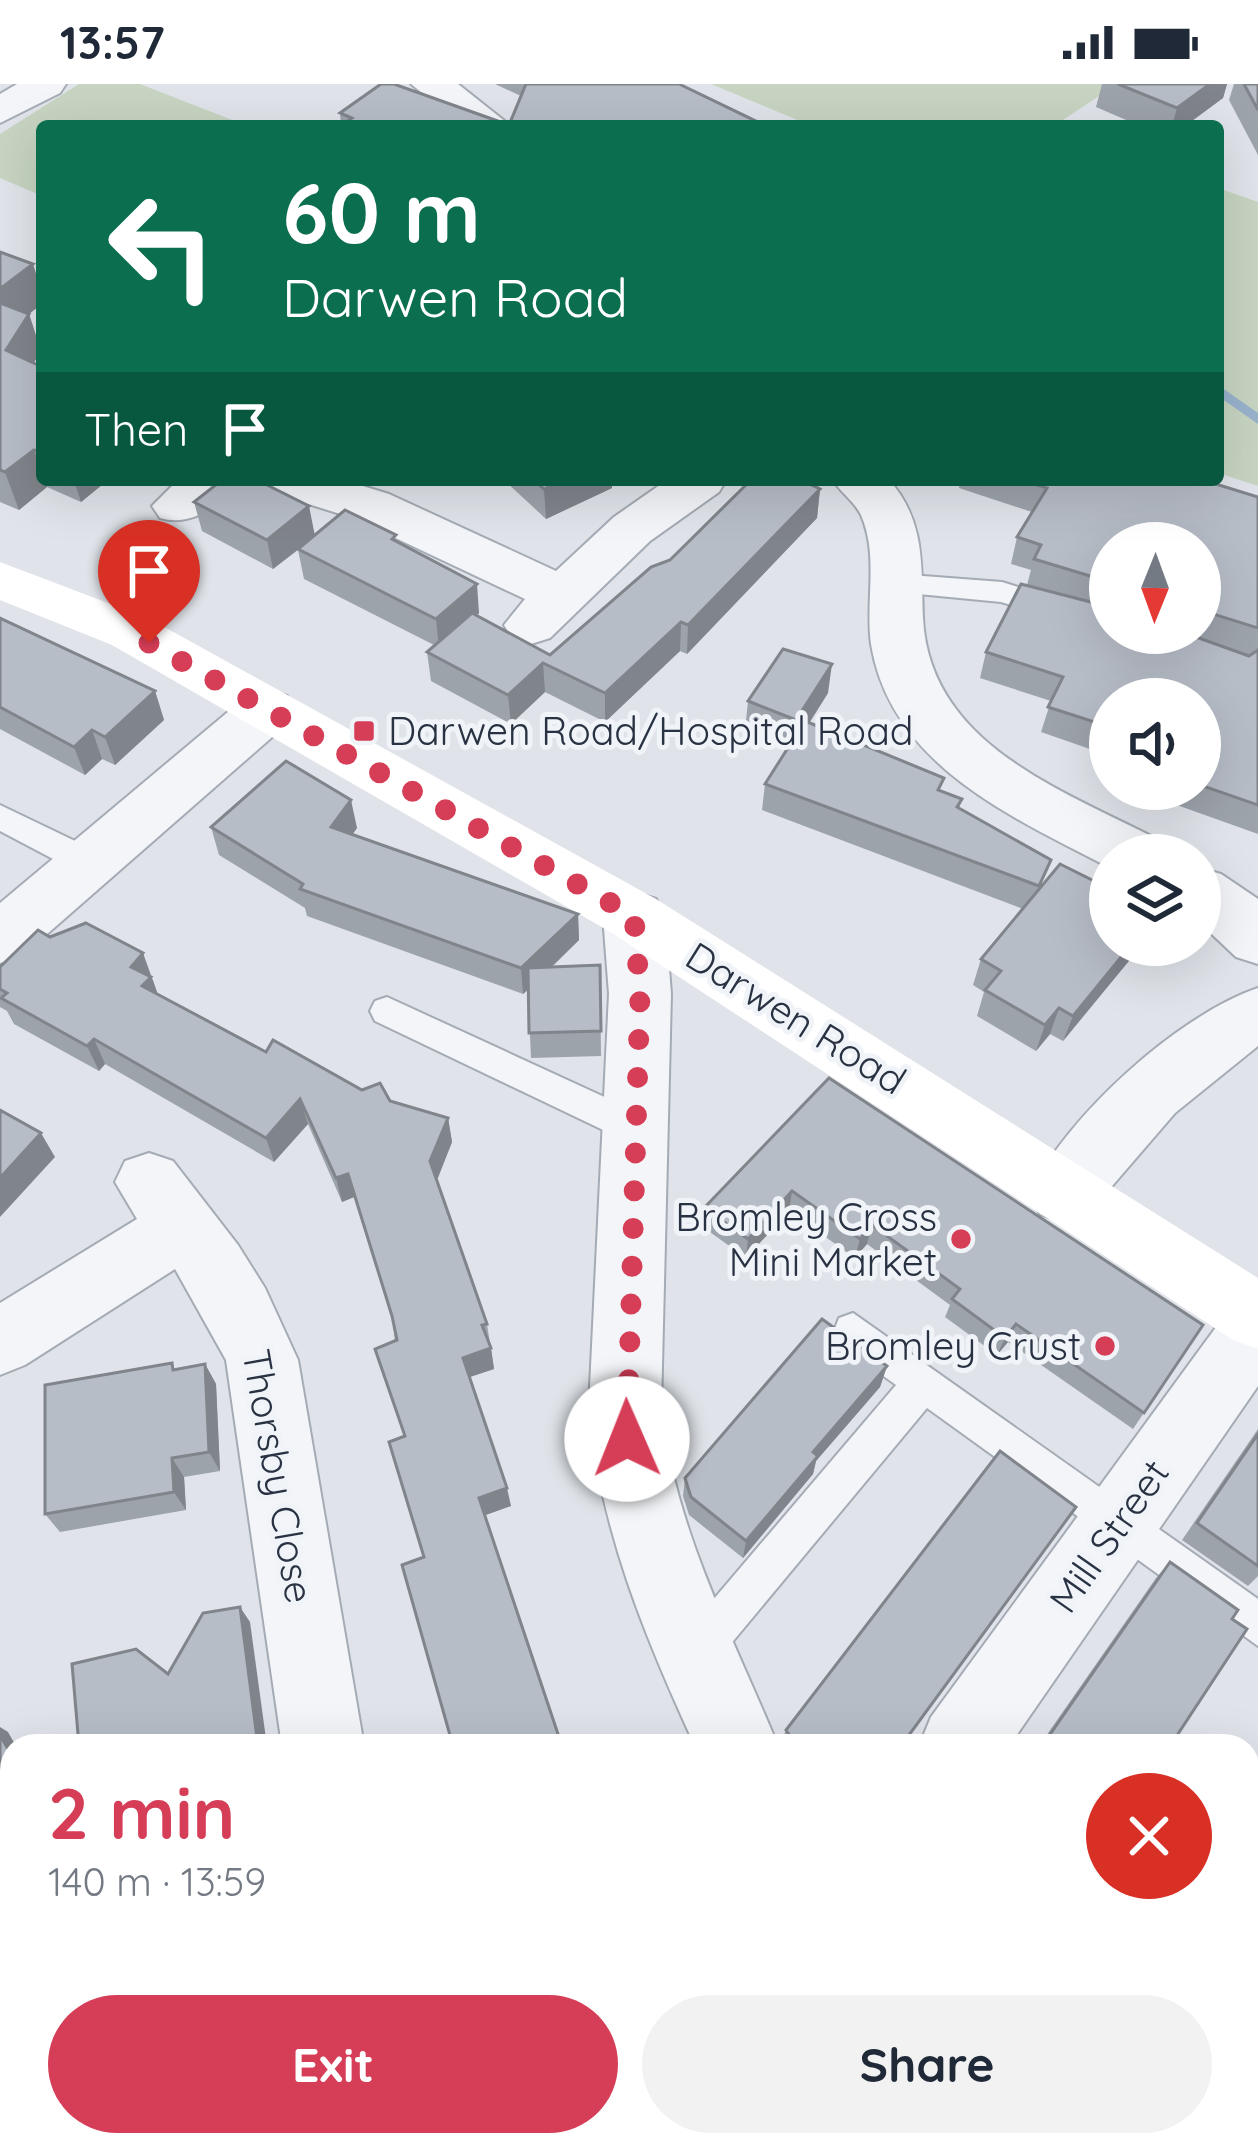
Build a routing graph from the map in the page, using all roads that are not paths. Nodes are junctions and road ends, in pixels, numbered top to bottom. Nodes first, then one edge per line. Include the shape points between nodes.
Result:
1 (46, 84) edge
2 (431, 84) edge
3 (0, 111) edge
4 (482, 120) edge
5 (307, 486) edge
6 (693, 486) edge
7 (867, 486) edge
8 (0, 580) edge
9 (897, 584) junction
10 (1089, 619) edge
11 (267, 710) junction
12 (0, 817) edge
13 (1098, 834) edge
14 (86, 861) junction
15 (1221, 906) edge
16 (634, 916) junction
17 (0, 939) edge
18 (1258, 940) edge
19 (387, 1011) dead end
20 (1258, 1014) edge
21 (635, 1129) junction
22 (1064, 1193) junction
23 (1258, 1317) edge
24 (1258, 1327) edge
25 (853, 1330) dead end
26 (0, 1342) edge
27 (923, 1382) junction
28 (1119, 1523) junction
29 (1258, 1625) edge
30 (694, 1654) junction
31 (321, 1734) edge
32 (731, 1734) edge
33 (969, 1734) edge

1 - 3 street
2 - 4 street
5 - 6 street via 370,506 545,612 632,529
7 - 9 street via 890,518
8 - 11 main road, Darwen Road via 131,632
9 - 10 lane via 1002,592
9 - 13 street via 903,664 931,719 990,774
11 - 14 street
11 - 16 main road, Darwen Road
12 - 14 lane
14 - 17 street
15 - 18 street
16 - 21 street
16 - 22 main road, Darwen Road
19 - 21 lane
20 - 22 street via 1208,1042 1120,1122
21 - 30 street via 628,1471
22 - 23 main road, Darwen Road
24 - 28 street, Mill Street
25 - 27 lane
26 - 31 street, Thorsby Close via 165,1205 223,1274 262,1360
27 - 28 lane
27 - 30 lane
28 - 29 lane
28 - 33 street, Mill Street
30 - 32 street

